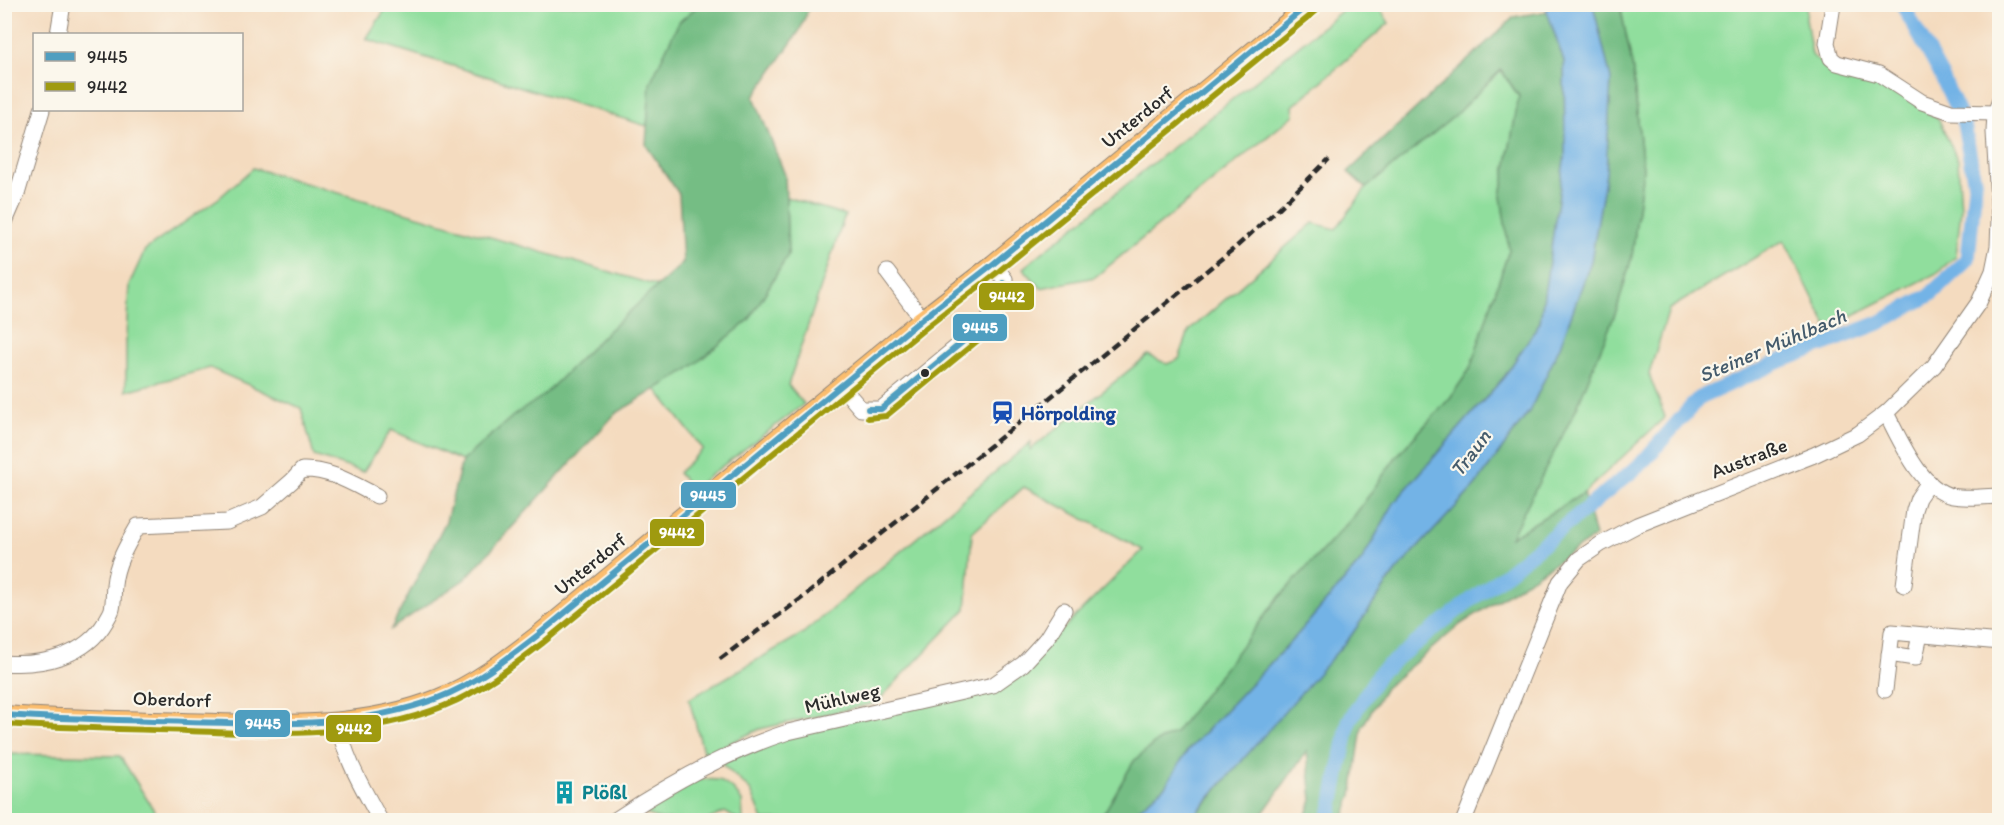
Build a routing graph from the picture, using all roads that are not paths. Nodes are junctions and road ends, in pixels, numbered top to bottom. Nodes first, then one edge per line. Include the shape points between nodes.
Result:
1 (63, 4) edge
2 (1310, 4) edge
3 (1833, 5) edge
4 (58, 33) edge
5 (1997, 106) edge
6 (42, 111) edge
7 (4, 225) edge
8 (993, 264) junction
9 (887, 272) dead end
10 (922, 319) junction
11 (842, 387) junction
12 (1886, 413) junction
13 (1929, 482) junction
14 (377, 496) dead end
15 (2000, 496) edge
16 (1904, 585) dead end
17 (1065, 610) dead end
18 (1920, 635) junction
19 (2000, 642) edge
20 (1889, 654) junction
21 (4, 663) edge
22 (1885, 690) dead end
23 (4, 715) edge
24 (338, 722) junction
25 (380, 820) edge
26 (615, 820) edge
27 (1464, 820) edge

1 - 4 street
2 - 8 main road, Unterdorf
3 - 5 street, Austraße via 1827,43 1831,58 1837,63 1879,74 1922,102 1951,112
5 - 12 street, Austraße via 1994,132 2000,219 1993,271 1979,302 1934,366
6 - 7 street
8 - 10 main road, Unterdorf
8 - 11 street via 1005,279 988,321 881,409 861,409
9 - 10 street
10 - 11 main road, Unterdorf
11 - 24 main road, Unterdorf via 506,660 440,698 388,714
12 - 13 street
12 - 27 street, Austraße via 1858,434 1814,455 1637,525 1579,559 1560,582
13 - 15 street via 1953,496
13 - 16 street via 1914,510
14 - 21 street via 343,479 317,470 302,470 262,507 227,522 138,526 117,567 112,609 89,642 61,658
17 - 26 street, Mühlweg via 1023,664 993,685 755,742 665,788
18 - 19 street
18 - 20 street via 1893,632
18 - 20 street via 1916,658
20 - 22 street
23 - 24 main road, Oberdorf
24 - 25 street via 350,765

